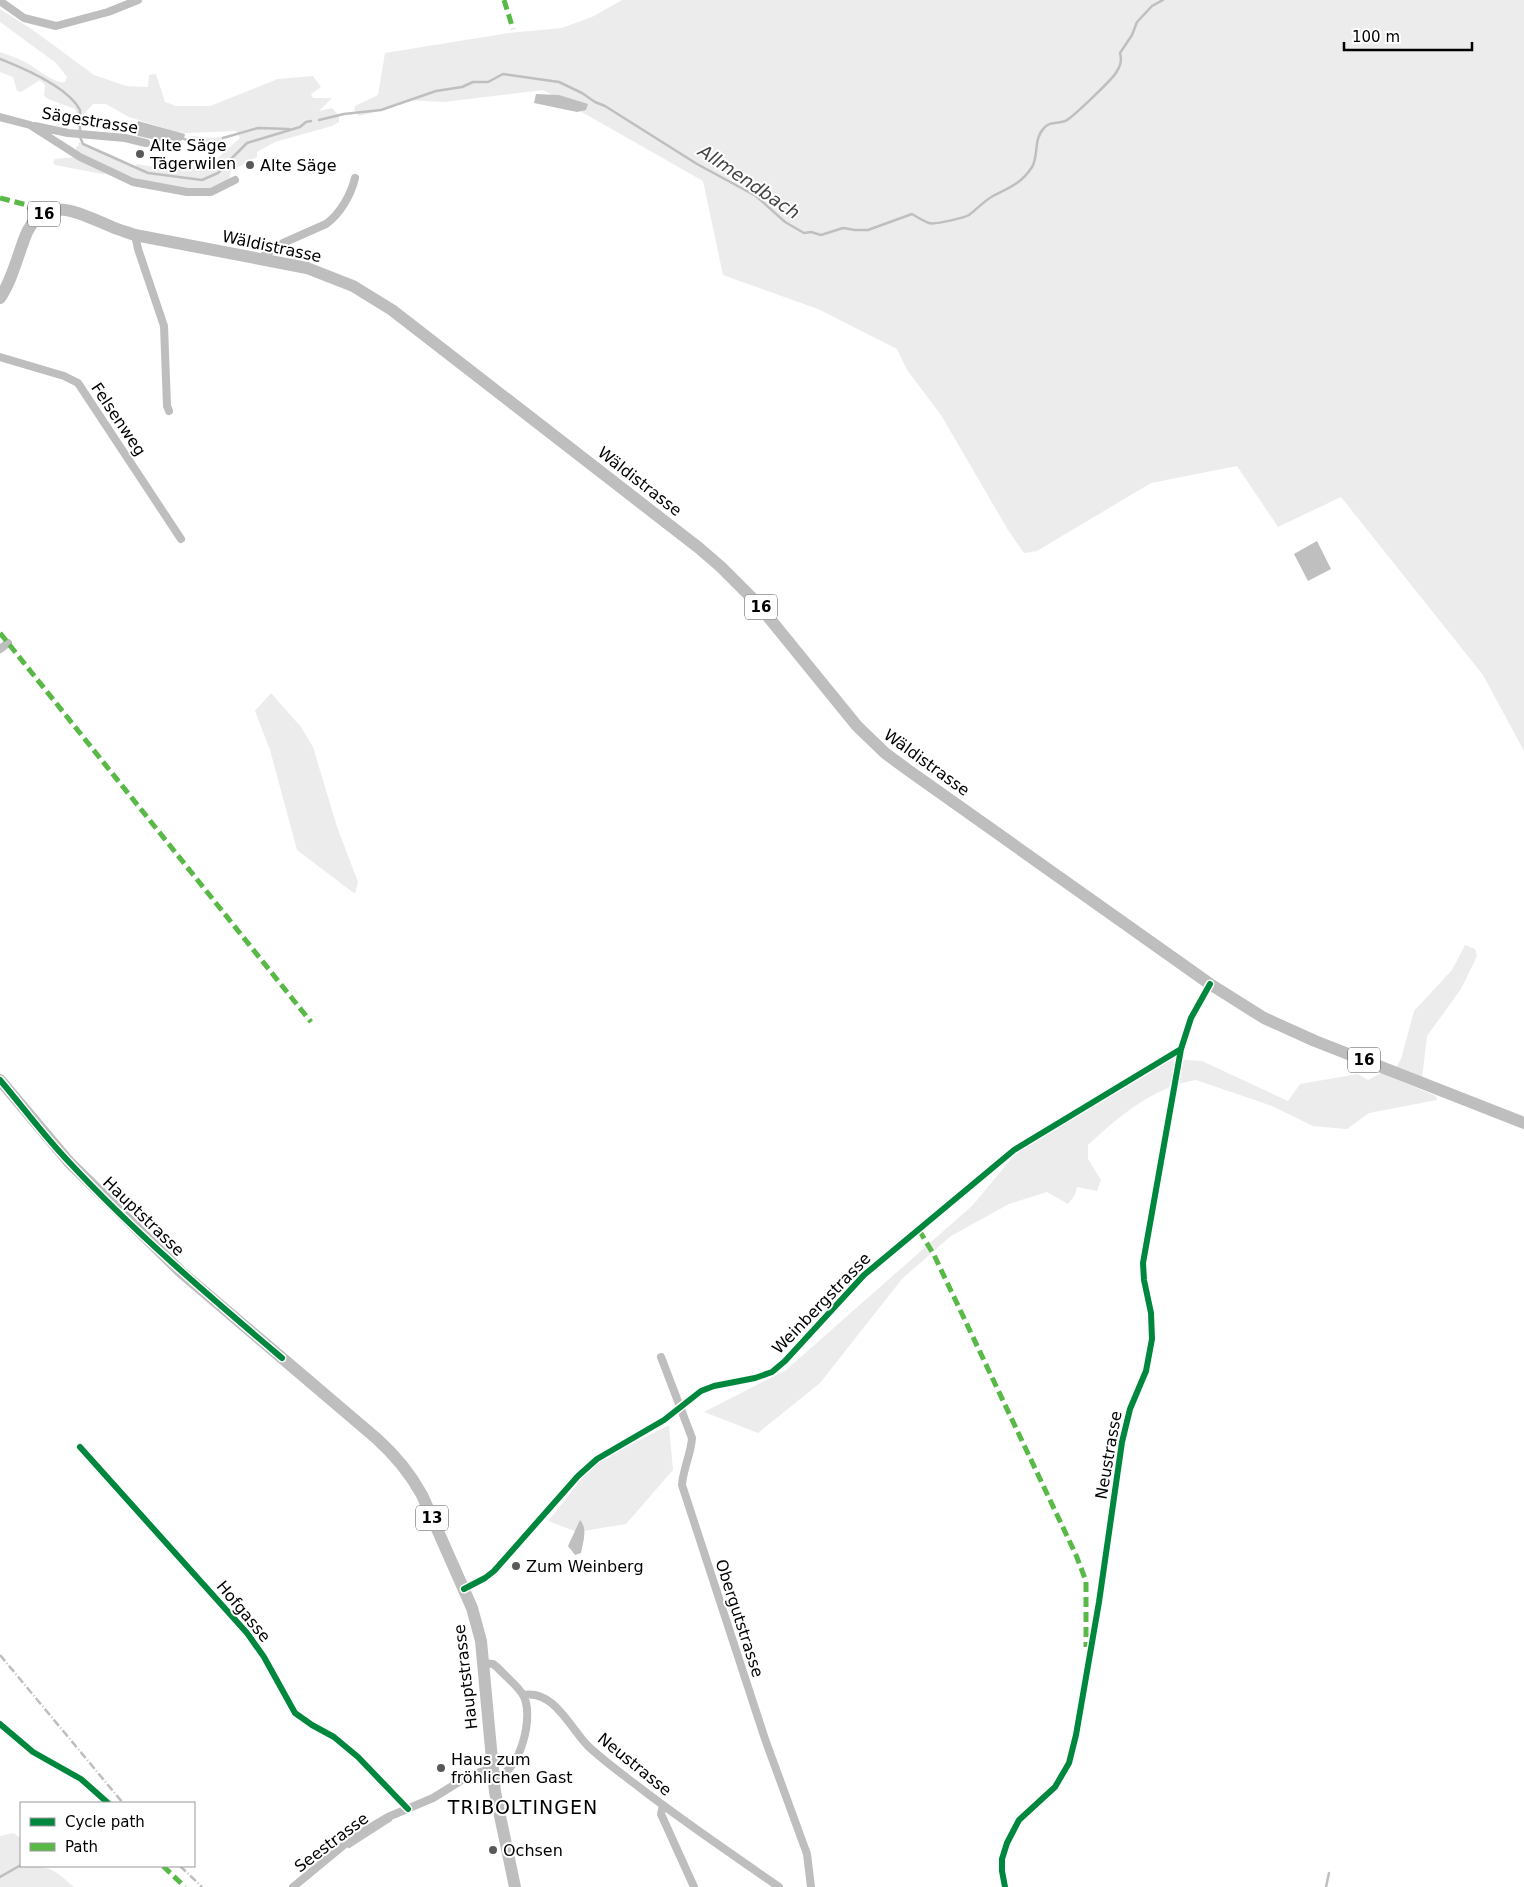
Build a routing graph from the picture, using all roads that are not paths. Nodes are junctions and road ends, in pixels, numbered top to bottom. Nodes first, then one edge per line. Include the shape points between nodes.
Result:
1 (138, 0) edge
2 (0, 1) edge
3 (0, 117) edge
4 (30, 125) junction
5 (146, 143) dead end
6 (354, 178) dead end
7 (236, 180) dead end
8 (135, 235) junction
9 (260, 258) junction
10 (0, 298) edge
11 (0, 357) edge
12 (169, 411) dead end
13 (181, 539) dead end
14 (8, 643) dead end
15 (0, 649) edge
16 (1210, 984) junction
17 (1181, 1049) junction
18 (0, 1080) edge
19 (1524, 1123) edge
20 (662, 1357) dead end
21 (680, 1407) junction
22 (80, 1447) dead end
23 (464, 1589) junction
24 (483, 1662) junction
25 (523, 1695) junction
26 (492, 1773) junction
27 (663, 1805) junction
28 (408, 1809) junction
29 (293, 1887) edge
30 (516, 1887) edge
31 (694, 1887) edge
32 (778, 1887) edge
33 (811, 1887) edge
34 (1005, 1887) edge

1 - 2 street via 56,26 24,18
3 - 4 street, Sägestrasse
4 - 5 street, Sägestrasse
4 - 7 street, Sägestrasse via 80,157 133,182 187,192 211,192
6 - 9 street via 350,193 332,220 283,243
8 - 9 main road, Wäldistrasse / 16
8 - 10 main road, Wäldistrasse / 16 via 69,209 43,214 31,225 11,279
8 - 12 street via 164,326
9 - 16 main road, Wäldistrasse / 16 via 331,276 392,310 721,567 756,602 842,710 885,753
11 - 13 street, Felsenweg via 78,383
14 - 15 street
16 - 17 street, Neustrasse via 1191,1018
16 - 19 main road, 16 via 1284,1028
17 - 21 street, Weinbergstrasse via 1014,1150 864,1274 772,1372 707,1388
17 - 34 street, Neustrasse via 1143,1263 1152,1339 1146,1371 1130,1409 1122,1442 1076,1735 1069,1763 1055,1787 1019,1820 1007,1842 1002,1859
18 - 23 main road, Hauptstrasse / 13 via 69,1162 181,1272 391,1452 422,1495
20 - 21 street, Obergutstrasse
21 - 23 street, Weinbergstrasse via 664,1420 597,1459 578,1476 498,1567
21 - 33 street, Obergutstrasse via 692,1438 682,1485 765,1738 807,1854
22 - 28 street, Hofgasse via 247,1633 295,1713 334,1737 358,1757
23 - 24 main road, Hauptstrasse / 13 via 477,1624
24 - 25 street via 497,1666
24 - 26 main road, Hauptstrasse / 13
25 - 26 street, Seestrasse via 528,1714 523,1744 508,1772 497,1776
25 - 27 street, Neustrasse via 532,1693 557,1706 602,1759
26 - 28 street, Seestrasse via 487,1770 470,1775
26 - 30 main road, Hauptstrasse / 13
27 - 31 street via 661,1814
27 - 32 street, Neustrasse
28 - 29 street, Seestrasse via 363,1832

